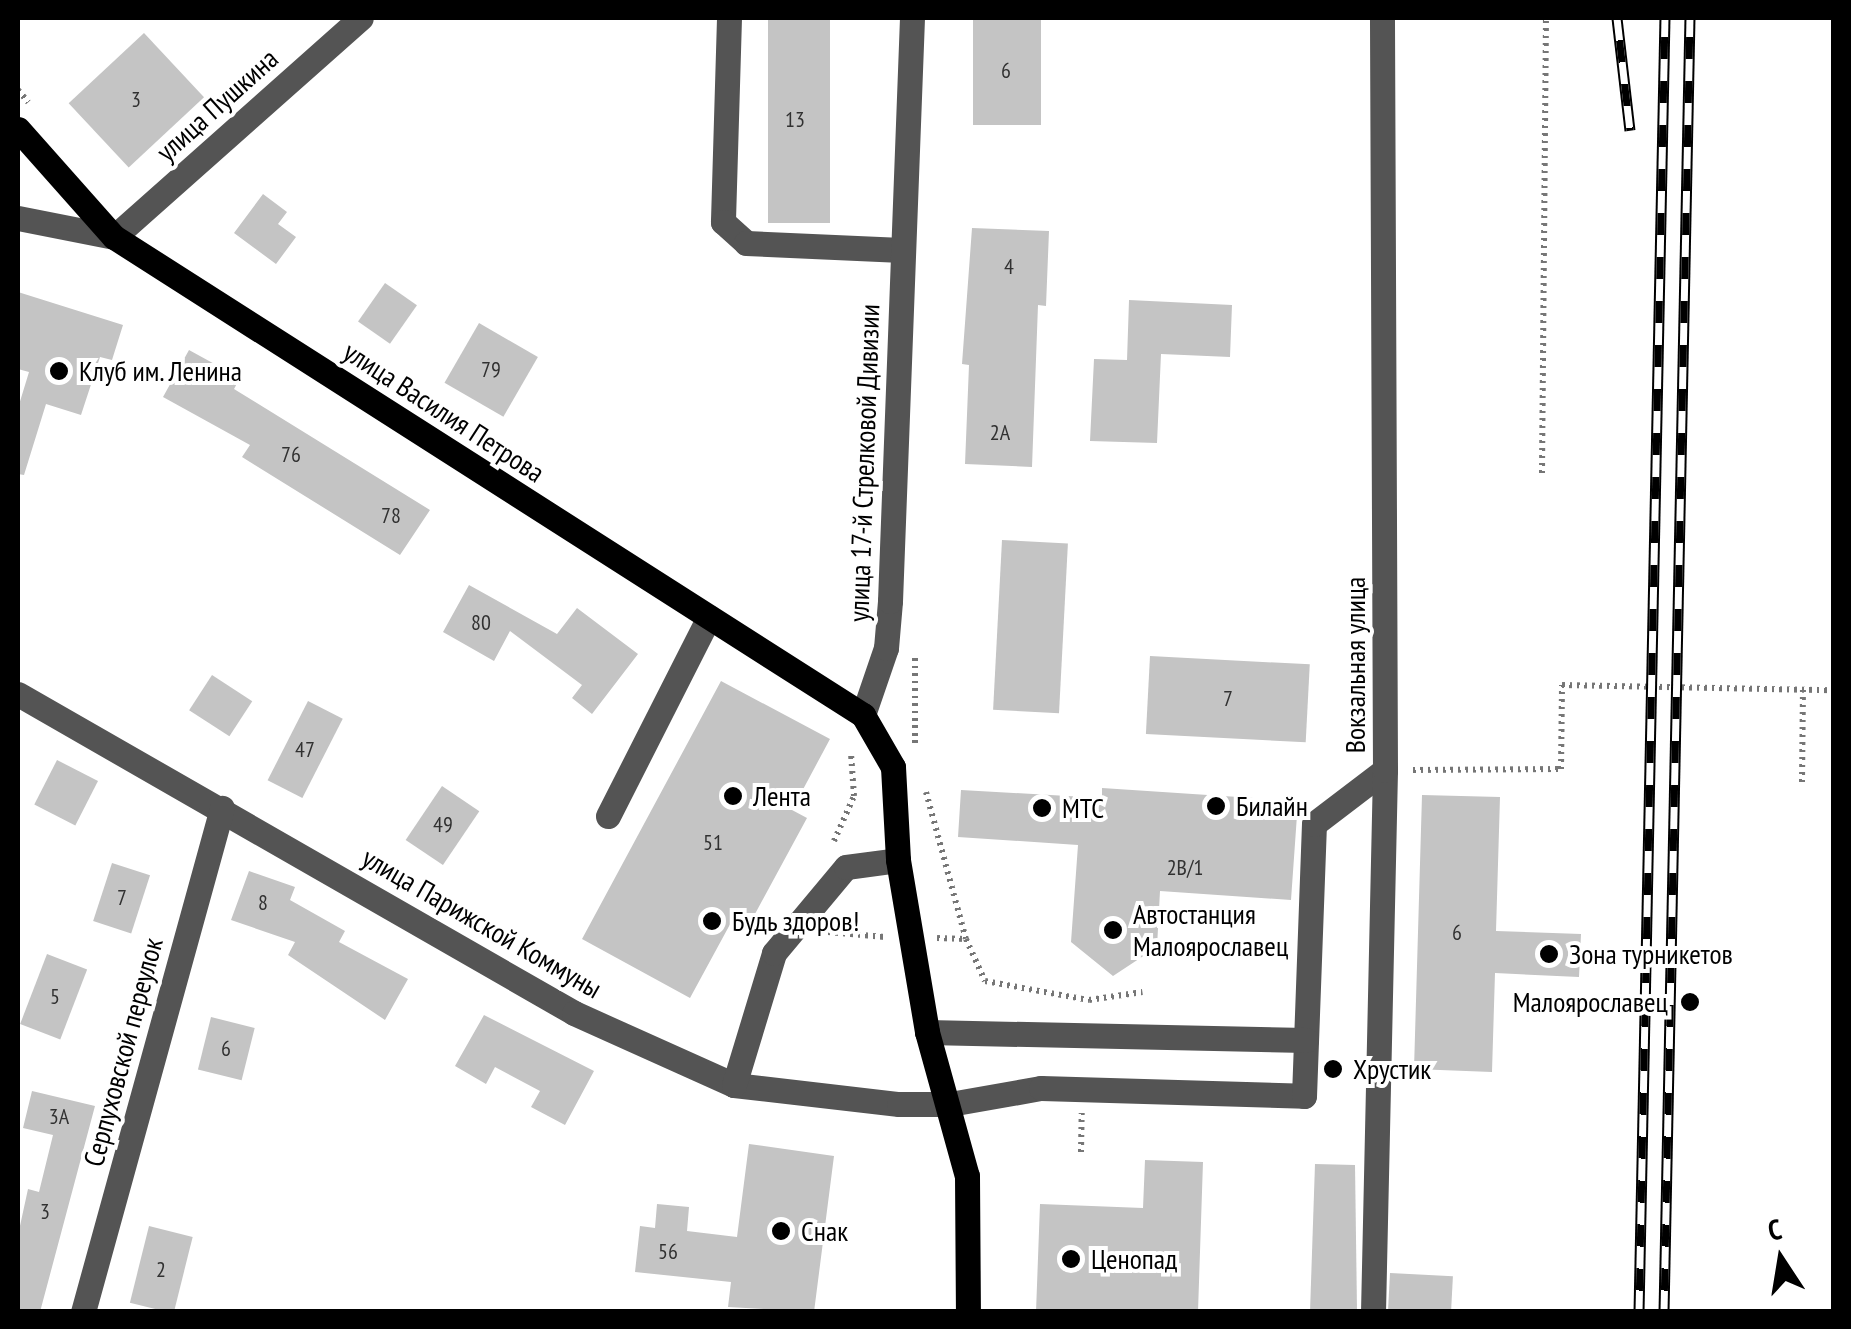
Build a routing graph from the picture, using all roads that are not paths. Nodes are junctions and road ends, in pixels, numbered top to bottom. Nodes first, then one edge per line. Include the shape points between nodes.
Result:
1 (361, 18) edge
2 (729, 18) edge
3 (912, 18) edge
4 (1382, 18) edge
5 (18, 129) edge
6 (18, 218) edge
7 (114, 237) junction
8 (902, 250) junction
9 (709, 617) junction
10 (18, 694) edge
11 (863, 715) junction
12 (1386, 770) junction
13 (222, 808) junction
14 (608, 816) dead end
15 (898, 860) junction
16 (927, 1032) junction
17 (1306, 1040) junction
18 (734, 1086) junction
19 (950, 1104) junction
20 (83, 1312) edge
21 (968, 1312) edge
22 (1373, 1312) edge

1 - 7 street, улица Пушкина
2 - 8 street via 723,222 746,244
3 - 8 street, улица 17-й Стрелковой Дивизии
4 - 12 street, Вокзальная улица
5 - 7 main road, улица Василия Петрова
6 - 7 street
7 - 9 main road, улица Василия Петрова
8 - 11 street, улица 17-й Стрелковой Дивизии via 889,617 886,648
9 - 11 main road, улица Василия Петрова
9 - 14 street
10 - 13 street, улица Парижской Коммуны
11 - 15 main road via 893,767
12 - 17 street via 1314,824
12 - 22 street, Вокзальная улица
13 - 18 street, улица Парижской Коммуны via 574,1012
13 - 20 street, Серпуховской переулок
15 - 16 main road
15 - 18 street via 846,867 774,953
16 - 17 street
16 - 19 main road
17 - 19 street, улица Парижской Коммуны via 1304,1096 1041,1088
18 - 19 street, улица Парижской Коммуны
19 - 21 main road via 967,1176

